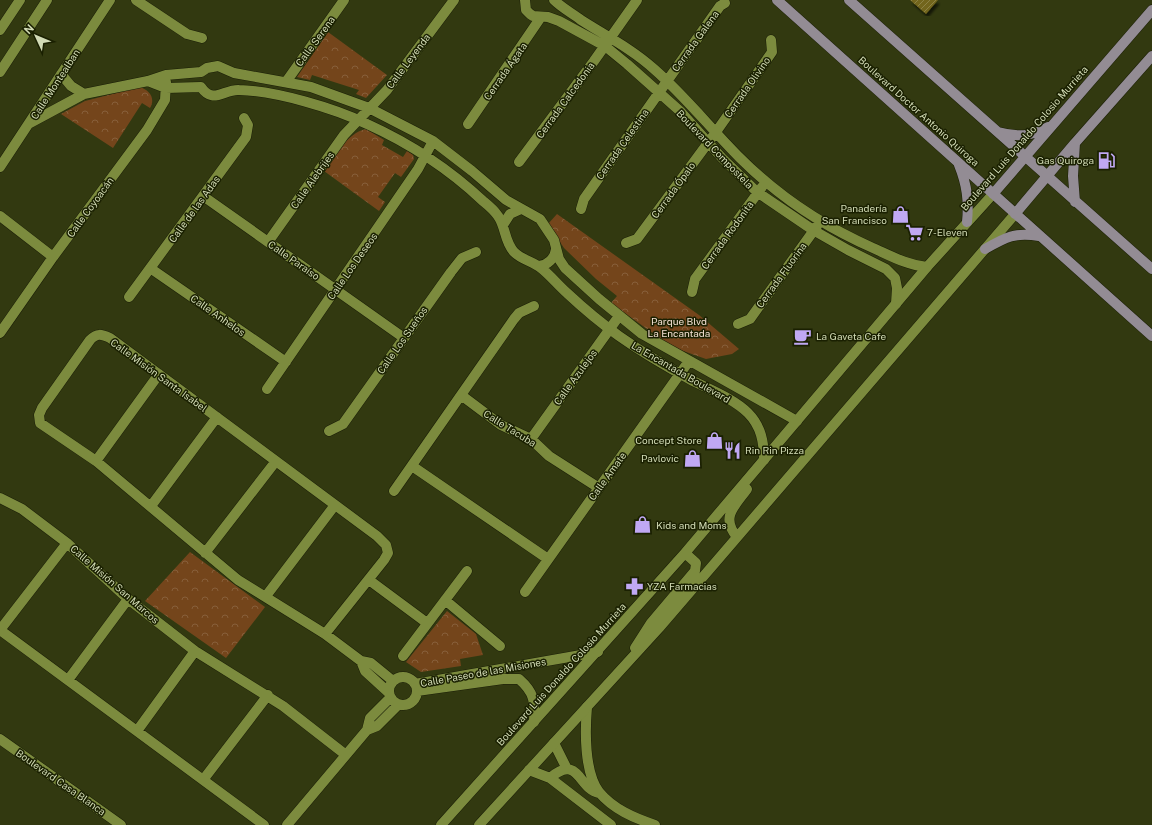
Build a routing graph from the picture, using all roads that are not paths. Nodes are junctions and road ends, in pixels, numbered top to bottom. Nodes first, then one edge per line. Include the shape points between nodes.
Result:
1 (20, 0) edge
2 (47, 0) edge
3 (110, 0) edge
4 (136, 0) edge
5 (344, 0) edge
6 (454, 0) edge
7 (525, 0) edge
8 (554, 0) edge
9 (637, 0) edge
10 (778, 0) edge
11 (849, 0) edge
12 (725, 3) dead end
13 (1152, 10) edge
14 (541, 17) junction
15 (3, 19) edge
16 (0, 30) edge
17 (202, 38) dead end
18 (771, 40) dead end
19 (607, 42) junction
20 (1152, 56) edge
21 (0, 72) edge
22 (201, 72) junction
23 (61, 74) junction
24 (166, 75) junction
25 (266, 78) junction
26 (148, 81) junction
27 (666, 81) junction
28 (286, 82) junction
29 (201, 87) junction
30 (166, 88) junction
31 (659, 93) junction
32 (84, 94) junction
33 (264, 94) junction
34 (369, 108) junction
35 (244, 118) dead end
36 (357, 119) junction
37 (1055, 123) junction
38 (29, 124) junction
39 (468, 124) dead end
40 (716, 132) junction
41 (998, 132) junction
42 (433, 141) junction
43 (708, 142) junction
44 (1075, 143) junction
45 (425, 156) junction
46 (1025, 157) junction
47 (958, 161) junction
48 (519, 162) dead end
49 (0, 167) edge
50 (1047, 177) junction
51 (767, 181) junction
52 (757, 192) junction
53 (992, 194) junction
54 (203, 196) junction
55 (1075, 202) junction
56 (521, 209) junction
57 (581, 209) dead end
58 (1015, 214) junction
59 (0, 216) edge
60 (820, 221) junction
61 (968, 222) junction
62 (503, 225) junction
63 (813, 230) junction
64 (1040, 236) junction
65 (268, 242) junction
66 (626, 243) dead end
67 (864, 244) junction
68 (556, 248) junction
69 (985, 249) junction
70 (476, 252) dead end
71 (858, 255) junction
72 (53, 257) junction
73 (539, 266) junction
74 (927, 267) junction
75 (150, 268) junction
76 (1152, 269) edge
77 (335, 289) junction
78 (692, 292) dead end
79 (129, 297) dead end
80 (896, 304) junction
81 (534, 306) dead end
82 (619, 316) junction
83 (738, 324) dead end
84 (610, 329) junction
85 (0, 333) edge
86 (1152, 336) edge
87 (404, 338) junction
88 (689, 361) junction
89 (286, 362) junction
90 (159, 374) junction
91 (680, 374) junction
92 (267, 389) dead end
93 (461, 395) junction
94 (217, 417) junction
95 (797, 421) junction
96 (329, 431) dead end
97 (531, 439) junction
98 (764, 460) junction
99 (96, 461) junction
100 (276, 461) junction
101 (412, 466) junction
102 (753, 473) junction
103 (599, 488) junction
104 (394, 491) dead end
105 (0, 498) edge
106 (335, 505) junction
107 (151, 506) junction
108 (737, 537) junction
109 (67, 543) junction
110 (205, 553) junction
111 (685, 553) junction
112 (548, 559) junction
113 (467, 571) dead end
114 (369, 580) junction
115 (525, 592) dead end
116 (266, 596) junction
117 (128, 599) junction
118 (445, 600) junction
119 (427, 623) junction
120 (0, 630) edge
121 (325, 634) junction
122 (500, 646) dead end
123 (195, 651) junction
124 (598, 652) junction
125 (403, 656) dead end
126 (361, 661) junction
127 (625, 665) junction
128 (68, 680) junction
129 (393, 681) junction
130 (416, 688) junction
131 (268, 695) junction
132 (389, 695) junction
133 (398, 705) junction
134 (587, 707) junction
135 (534, 722) junction
136 (367, 730) junction
137 (137, 731) junction
138 (0, 739) edge
139 (554, 743) junction
140 (346, 755) junction
141 (567, 769) junction
142 (529, 770) junction
143 (550, 778) junction
144 (203, 780) junction
145 (601, 793) junction
146 (622, 811) junction
147 (121, 825) edge
148 (264, 825) edge
149 (287, 825) edge
150 (441, 825) edge
151 (479, 825) edge
152 (613, 825) edge
153 (655, 825) edge

1 - 15 street
2 - 21 street
3 - 23 street, Calle Montealban
4 - 17 street via 187,34
5 - 28 street, Calle Serena
6 - 34 street, Calle Leyenda via 387,90
7 - 14 street, Boulevard Compostela via 526,10
8 - 19 street, Boulevard Compostela
9 - 19 street, Cerrada Calcedonia
10 - 47 main road, Boulevard Doctor Antonio Quiroga
11 - 41 main road
12 - 27 street, Cerrada Galena via 720,6
13 - 37 main road, Boulevard Luis Donaldo Colosio Murrieta
14 - 19 street, Boulevard Compostela via 559,21
14 - 39 street, Cerrada Ágata
15 - 16 street
18 - 40 street, Cerrada Olivino via 772,52
19 - 27 street, Boulevard Compostela via 628,48
19 - 31 street, Boulevard Compostela
19 - 48 street, Cerrada Calcedonia
20 - 44 main road
22 - 24 street, La Encantada Boulevard
22 - 25 street, La Encantada Boulevard via 218,66 234,73
22 - 29 street
23 - 32 street via 71,86
23 - 38 street, Calle Montealban
24 - 26 street, La Encantada Boulevard
24 - 30 street, Calle Coyoacán
25 - 28 street, La Encantada Boulevard
25 - 33 street
26 - 30 street, La Encantada Boulevard
26 - 32 street, La Encantada Boulevard
27 - 31 street, Cerrada Celestina
27 - 40 street, Boulevard Compostela
28 - 34 street, La Encantada Boulevard via 311,87
29 - 30 street, La Encantada Boulevard
29 - 33 street, La Encantada Boulevard via 213,96 232,90
30 - 72 street, Calle Coyoacán via 165,100 147,130
31 - 43 street, Boulevard Compostela via 681,112
31 - 57 street, Cerrada Celestina via 584,199
32 - 38 street, La Encantada Boulevard
33 - 36 street, La Encantada Boulevard via 292,99
34 - 36 street, Calle Leyenda
34 - 42 street, La Encantada Boulevard
35 - 54 street, Calle de las Adas via 248,125 246,137
36 - 45 street, La Encantada Boulevard
36 - 65 street, Calle Alebrijes
37 - 41 main road via 1028,136
37 - 46 main road, Boulevard Luis Donaldo Colosio Murrieta
38 - 49 street, Calle Montealban
40 - 43 street, Cerrada Ópalo
40 - 51 street, Boulevard Compostela via 741,159
41 - 46 main road
42 - 45 street, Calle Los Deseos
42 - 56 street, La Encantada Boulevard via 506,200
43 - 52 street, Boulevard Compostela
43 - 66 street, Cerrada Ópalo via 637,239
44 - 50 main road
44 - 55 main road
45 - 62 street, La Encantada Boulevard via 473,191 498,216
45 - 77 street, Calle Los Deseos
46 - 50 main road
46 - 53 main road, Boulevard Luis Donaldo Colosio Murrieta
47 - 53 main road, Boulevard Doctor Antonio Quiroga
47 - 61 main road via 967,187
50 - 55 main road
50 - 58 main road
51 - 52 street, Cerrada Rodonita
51 - 60 street, Boulevard Compostela
52 - 63 street, Boulevard Compostela
52 - 78 street, Cerrada Rodonita via 695,279
53 - 58 main road, Boulevard Doctor Antonio Quiroga
53 - 61 street, Boulevard Luis Donaldo Colosio Murrieta
54 - 65 street, Calle Paraíso
54 - 75 street, Calle de las Adas
55 - 76 main road
56 - 62 street via 510,214
56 - 68 street, La Encantada Boulevard via 540,219
58 - 64 main road, Boulevard Doctor Antonio Quiroga
58 - 69 street
59 - 72 street
60 - 63 street, Cerrada Fluorina
60 - 67 street, Boulevard Compostela
61 - 74 street, Boulevard Luis Donaldo Colosio Murrieta
62 - 73 street, La Encantada Boulevard via 505,236 514,252 522,259
63 - 71 street, Boulevard Compostela
63 - 83 street, Cerrada Fluorina via 750,319
64 - 69 main road via 1010,236
64 - 86 main road, Boulevard Doctor Antonio Quiroga
65 - 77 street, Calle Paraíso
67 - 71 street
67 - 74 street, Boulevard Compostela via 903,262
68 - 73 street via 555,255 550,261
68 - 82 street, La Encantada Boulevard via 566,268
69 - 108 street
70 - 87 street, Calle Los Sueños via 468,254 457,264
71 - 80 street, Boulevard Compostela via 891,273 895,278
72 - 85 street, Calle Coyoacán
73 - 84 street, La Encantada Boulevard via 567,294
74 - 80 street, Boulevard Luis Donaldo Colosio Murrieta
75 - 79 street, Calle de las Adas
75 - 89 street, Calle Anhelos
77 - 87 street, Calle Paraíso
77 - 89 street, Calle Los Deseos
80 - 95 street, Boulevard Luis Donaldo Colosio Murrieta
81 - 93 street via 519,313 514,319
82 - 84 street, Calle Azulejos
82 - 88 street, La Encantada Boulevard via 642,334
84 - 91 street, La Encantada Boulevard
84 - 97 street, Calle Azulejos
87 - 96 street, Calle Los Sueños via 343,424
88 - 91 street, Calle Amate
88 - 95 street, La Encantada Boulevard
89 - 92 street, Calle Los Deseos
90 - 94 street, Calle Misión Santa Isabel
90 - 99 street
90 - 99 street, Calle Misión Santa Isabel via 110,338 101,334 90,340 42,408 38,419 45,429
91 - 98 street, La Encantada Boulevard via 736,404 748,414 761,434
91 - 103 street, Calle Amate
93 - 97 street, Calle Tacuba via 501,425
93 - 101 street
94 - 100 street, Calle Misión Santa Isabel
94 - 107 street
95 - 98 street, Boulevard Luis Donaldo Colosio Murrieta
97 - 103 street, Calle Tacuba via 549,456
98 - 102 street, Boulevard Luis Donaldo Colosio Murrieta
99 - 107 street, Calle Misión Santa Isabel
100 - 106 street, Calle Misión Santa Isabel
100 - 110 street
101 - 104 street
101 - 112 street
102 - 108 street via 751,484 729,518
102 - 111 street, Boulevard Luis Donaldo Colosio Murrieta
103 - 112 street, Calle Amate
105 - 109 street, Calle Misión San Marcos via 22,509
106 - 114 street, Calle Misión Santa Isabel via 377,536 387,548 388,553
106 - 116 street
107 - 110 street, Calle Misión Santa Isabel
108 - 127 street
109 - 117 street, Calle Misión San Marcos
109 - 120 street
110 - 116 street, Calle Misión Santa Isabel via 238,580
111 - 124 street, Boulevard Luis Donaldo Colosio Murrieta
111 - 127 street via 696,563 695,571 651,623
112 - 115 street, Calle Amate
113 - 118 street
114 - 119 street
114 - 121 street, Calle Misión Santa Isabel
116 - 121 street, Calle Misión Santa Isabel
117 - 123 street, Calle Misión San Marcos
117 - 128 street
118 - 119 street
118 - 122 street
119 - 125 street
120 - 128 street
121 - 126 street, Calle Misión Santa Isabel
123 - 131 street, Calle Misión San Marcos
123 - 137 street
124 - 130 street, Calle Paseo de las Misiones
124 - 135 street, Boulevard Luis Donaldo Colosio Murrieta
126 - 129 street, Calle Misión Santa Isabel via 371,663
126 - 132 street, Calle Misión Santa Isabel via 365,671
127 - 134 street
128 - 137 street
129 - 130 street via 404,677 412,680
129 - 132 street
130 - 133 street via 411,703
130 - 135 street, Calle Paseo de las Misiones via 518,679 525,685 535,703
131 - 140 street, Calle Misión San Marcos
131 - 144 street
132 - 133 street
132 - 136 street via 370,718
133 - 136 street via 377,726
134 - 139 street
134 - 145 street via 585,724 589,760 593,779
135 - 150 street, Boulevard Luis Donaldo Colosio Murrieta
136 - 140 street
137 - 144 street
138 - 147 street, Boulevard Casa Blanca
139 - 141 street
139 - 142 street
140 - 149 street
141 - 143 street via 558,771
141 - 145 street via 580,776 596,793
142 - 143 street
142 - 151 street
143 - 152 street
144 - 148 street
145 - 146 street
146 - 152 street
146 - 153 street

